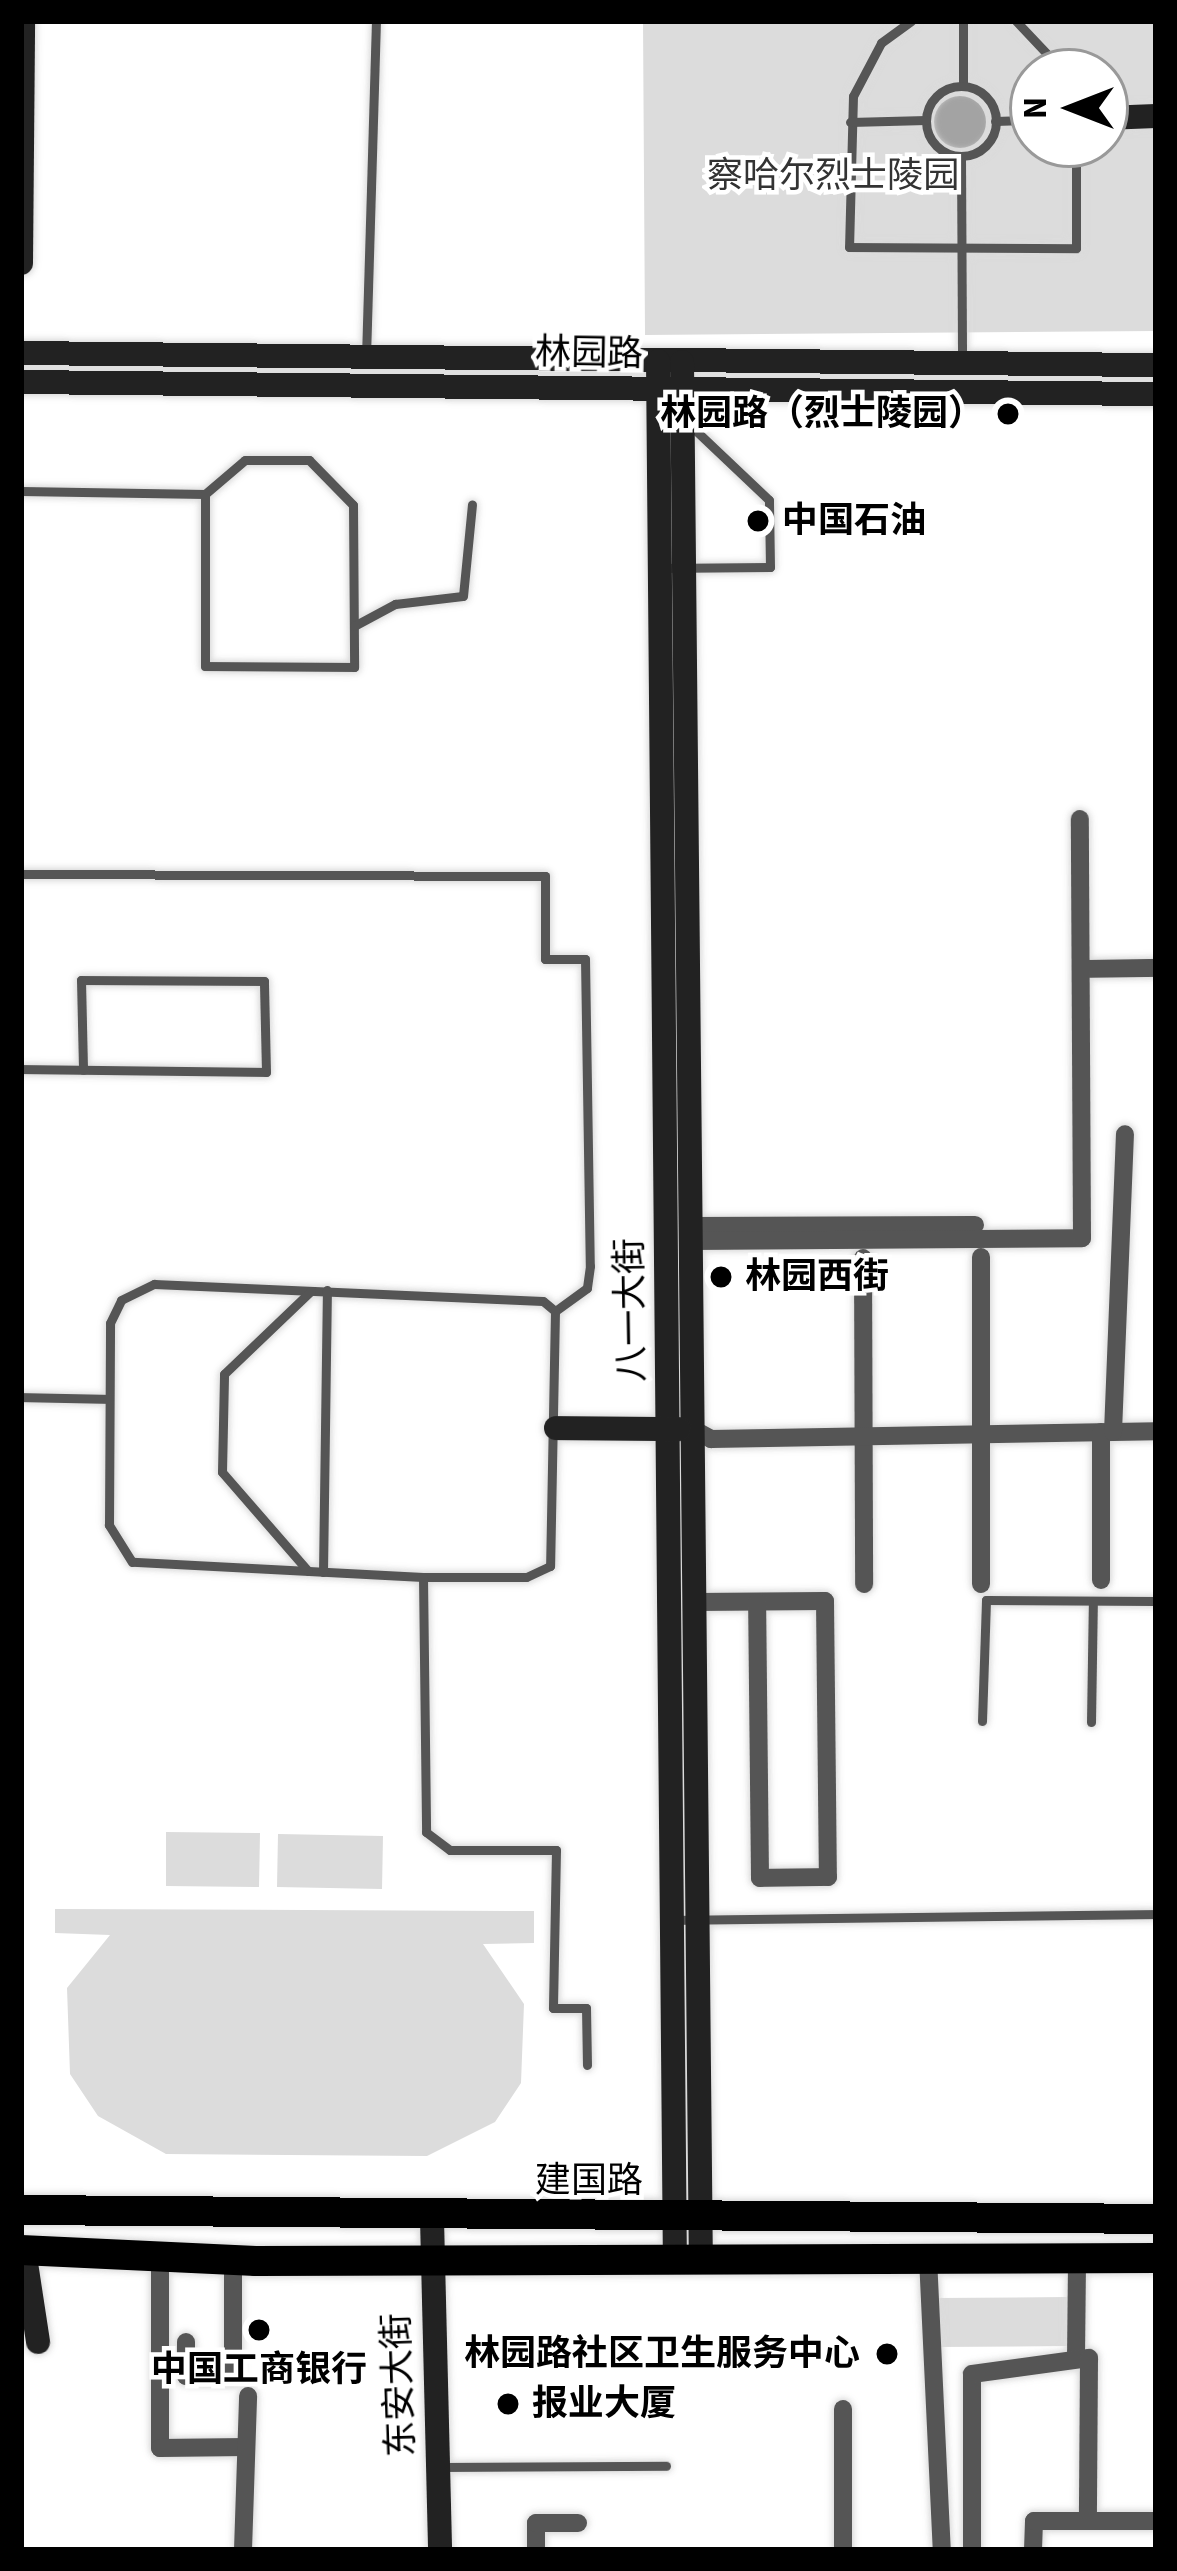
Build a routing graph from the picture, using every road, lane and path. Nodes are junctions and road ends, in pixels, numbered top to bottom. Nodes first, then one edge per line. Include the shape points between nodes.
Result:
1 (23, 21) edge
2 (376, 21) edge
3 (910, 21) edge
4 (963, 21) edge
5 (1016, 21) edge
6 (1041, 48) edge
7 (963, 86) junction
8 (926, 120) junction
9 (995, 121) junction
10 (1009, 121) edge
11 (850, 122) junction
12 (961, 156) junction
13 (1076, 168) edge
14 (962, 248) junction
15 (21, 263) edge
16 (21, 353) edge
17 (366, 358) junction
18 (670, 362) junction
19 (962, 364) junction
20 (1156, 365) edge
21 (21, 382) edge
22 (366, 386) junction
23 (670, 390) junction
24 (1156, 394) edge
25 (671, 418) junction
26 (21, 491) edge
27 (205, 494) junction
28 (472, 504) dead end
29 (672, 568) junction
30 (354, 626) junction
31 (1080, 819) dead end
32 (21, 874) edge
33 (1156, 968) edge
34 (1081, 969) junction
35 (21, 1069) edge
36 (83, 1070) junction
37 (1125, 1134) dead end
38 (975, 1225) dead end
39 (691, 1233) junction
40 (982, 1257) dead end
41 (863, 1258) dead end
42 (312, 1289) junction
43 (327, 1290) junction
44 (555, 1311) junction
45 (21, 1397) edge
46 (110, 1399) junction
47 (556, 1428) junction
48 (681, 1428) junction
49 (1156, 1431) edge
50 (1107, 1432) junction
51 (981, 1434) junction
52 (864, 1436) junction
53 (308, 1571) junction
54 (322, 1572) junction
55 (423, 1577) junction
56 (1101, 1580) dead end
57 (864, 1584) dead end
58 (981, 1584) dead end
59 (1093, 1600) junction
60 (1156, 1601) edge
61 (695, 1602) junction
62 (757, 1602) junction
63 (982, 1721) dead end
64 (1091, 1723) dead end
65 (1156, 1914) edge
66 (685, 1920) junction
67 (586, 2065) dead end
68 (21, 2210) edge
69 (432, 2219) junction
70 (1156, 2219) edge
71 (688, 2220) junction
72 (22, 2244) edge
73 (160, 2257) junction
74 (688, 2258) junction
75 (928, 2258) junction
76 (1077, 2258) junction
77 (1156, 2258) edge
78 (233, 2260) junction
79 (432, 2260) junction
80 (38, 2342) dead end
81 (186, 2342) dead end
82 (1076, 2358) junction
83 (248, 2396) dead end
84 (843, 2409) dead end
85 (247, 2447) junction
86 (666, 2466) dead end
87 (438, 2467) junction
88 (1088, 2521) junction
89 (1156, 2521) edge
90 (578, 2523) dead end
91 (243, 2550) edge
92 (440, 2550) edge
93 (536, 2550) edge
94 (843, 2550) edge
95 (942, 2550) edge
96 (972, 2550) edge
97 (1033, 2550) edge

1 - 15 main road
2 - 17 lane
3 - 11 lane via 863,68
4 - 7 lane
5 - 6 lane
7 - 8 lane via 935,98
7 - 9 lane via 986,97
8 - 11 lane
8 - 12 lane via 932,141
9 - 10 lane
9 - 12 lane via 982,148
11 - 14 lane via 849,247
12 - 14 lane
13 - 14 lane via 1076,248
14 - 19 lane
16 - 17 main road, 林园路
17 - 18 main road, 林园路
17 - 22 lane
18 - 19 main road, 林园路
18 - 23 main road, 八一大街
19 - 20 main road, 林园路
21 - 22 main road, 林园路
22 - 23 main road, 林园路
23 - 24 main road, 林园路
23 - 25 main road, 八一大街
25 - 29 main road, 八一大街
25 - 29 lane via 769,500 770,522 770,567
26 - 27 lane
27 - 30 lane via 264,455 330,472 353,505
27 - 30 lane via 205,666 354,667
28 - 30 lane via 464,596 395,604
29 - 39 main road, 八一大街
29 - 48 main road, 八一大街
31 - 34 street
32 - 44 lane via 545,876 544,959 584,959 585,983 590,1266 586,1288
33 - 34 street
34 - 39 street via 1082,1238
35 - 36 lane
36 - 36 lane via 266,1072 264,981 81,980
37 - 50 street via 1124,1260 1110,1285
38 - 39 street
39 - 48 main road, 八一大街
40 - 51 street
41 - 52 street
42 - 43 lane
42 - 46 lane via 134,1290 112,1311
42 - 53 lane via 224,1374 223,1472
43 - 44 lane via 528,1297
43 - 54 lane
44 - 47 lane
45 - 46 lane
46 - 53 lane via 109,1525 121,1553
47 - 48 main road
47 - 55 lane via 550,1566 526,1577
48 - 52 street via 711,1439
48 - 61 main road, 八一大街
48 - 66 main road, 八一大街
49 - 50 street
50 - 51 street
50 - 56 street
51 - 52 street
51 - 58 street
52 - 57 street
53 - 54 lane
54 - 55 lane
55 - 67 lane via 426,1832 449,1850 556,1850 553,2008 586,2008
59 - 60 lane
59 - 63 lane via 986,1600
59 - 64 lane
61 - 62 street
61 - 66 main road, 八一大街
62 - 62 street via 825,1601 827,1877 760,1878
65 - 66 lane
66 - 71 main road, 八一大街
68 - 69 main road, 建国路
69 - 71 main road, 建国路
69 - 79 main road, 东安大街
70 - 71 main road, 建国路
71 - 74 main road, 八一大街
72 - 73 main road
72 - 80 main road
73 - 78 main road
73 - 85 street via 160,2448
74 - 75 main road
74 - 79 main road
75 - 76 main road
75 - 95 street
76 - 77 main road
76 - 82 street
78 - 79 main road
78 - 81 street via 233,2377 186,2376
79 - 87 main road, 东安大街
82 - 88 street via 1089,2357
82 - 96 street via 972,2374
83 - 85 street
84 - 94 street
85 - 91 street
86 - 87 lane
87 - 92 main road, 东安大街
88 - 89 street
88 - 97 street via 1034,2521
90 - 93 street via 536,2523

